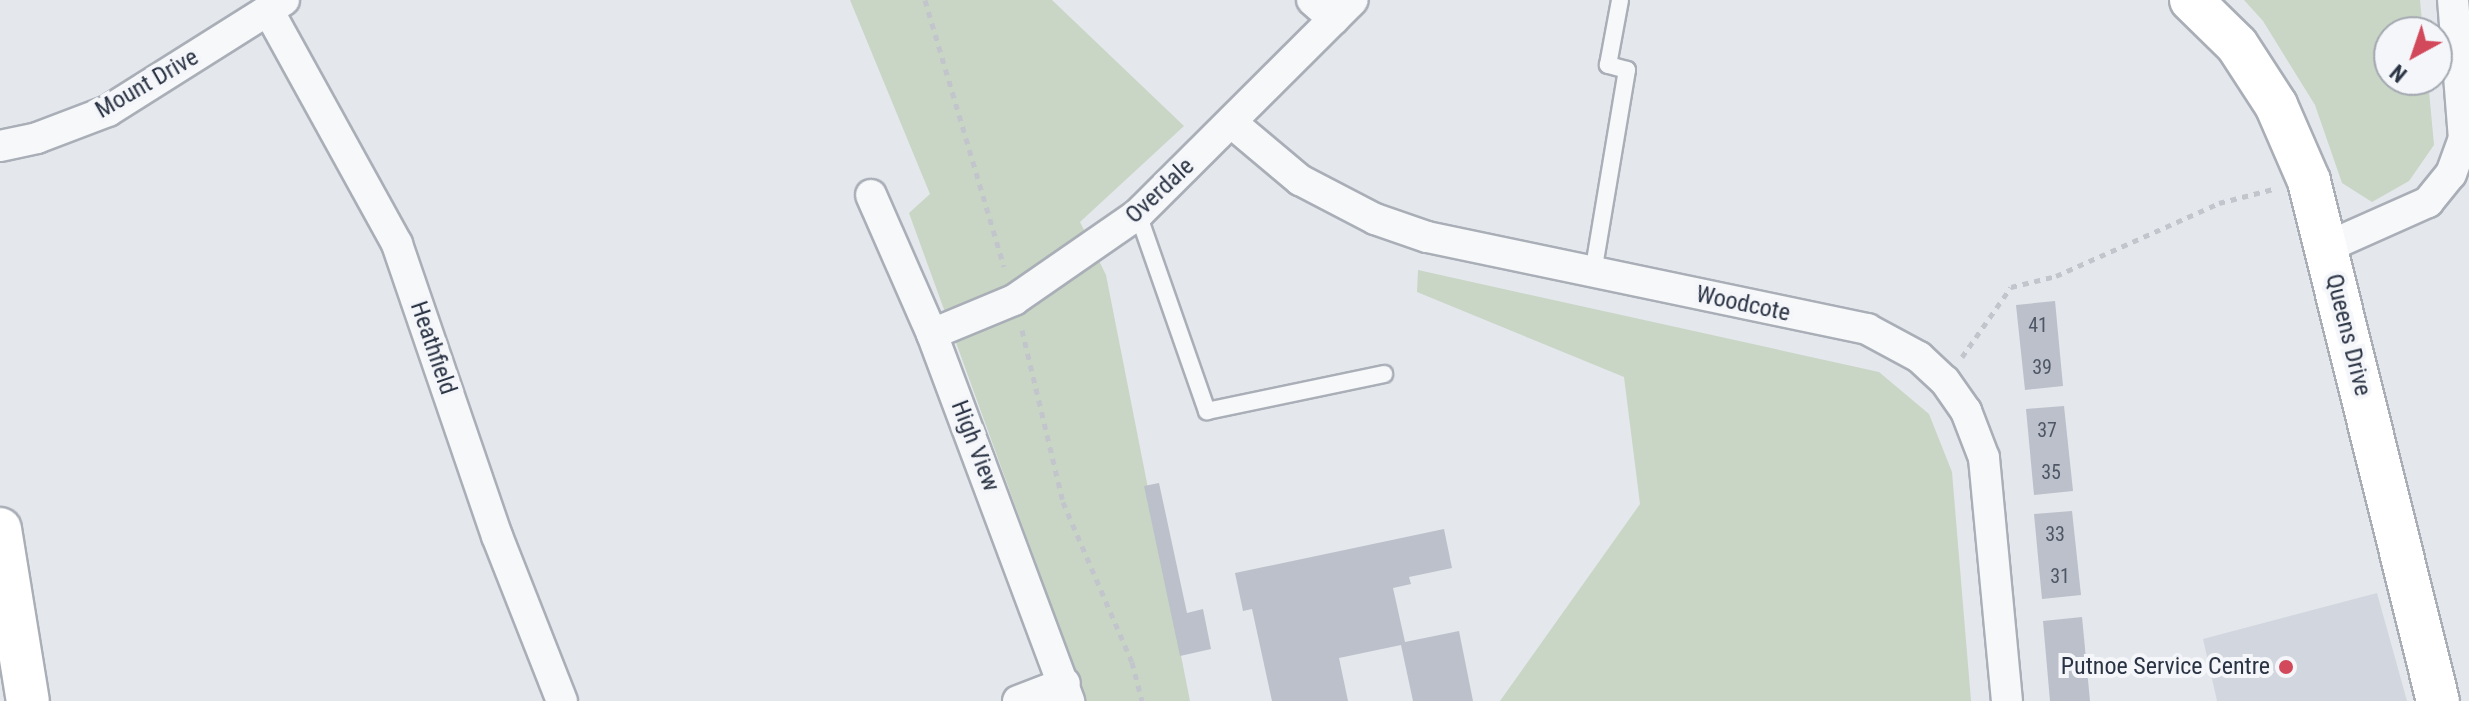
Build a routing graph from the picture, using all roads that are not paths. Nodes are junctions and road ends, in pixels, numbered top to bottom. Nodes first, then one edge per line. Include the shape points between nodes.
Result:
1 (1620, 0) edge
2 (2191, 0) edge
3 (2453, 0) edge
4 (276, 5) edge
5 (1333, 6) edge
6 (1232, 123) junction
7 (0, 146) edge
8 (871, 195) dead end
9 (1138, 214) junction
10 (2327, 247) junction
11 (1593, 273) junction
12 (932, 334) junction
13 (1384, 374) dead end
14 (0, 529) edge
15 (1067, 692) edge
16 (28, 701) edge
17 (562, 701) edge
18 (1018, 701) edge
19 (2007, 701) edge
20 (2438, 701) edge

1 - 11 lane via 1608,65 1627,70
2 - 10 street, Queens Drive via 2237,45 2276,105 2309,181
3 - 10 street via 2464,139 2451,174 2428,202
4 - 7 street, Mount Drive via 108,111
4 - 17 street, Heathfield via 397,244 497,536
5 - 6 street, Overdale
6 - 9 street, Overdale
6 - 11 street, Woodcote via 1300,180 1375,219 1427,237
8 - 12 street, High View
9 - 12 street, Overdale via 1014,300
9 - 13 lane via 1207,411
10 - 20 street, Queens Drive
11 - 19 street, Woodcote via 1867,329 1919,357 1945,381 1966,411 1984,458
12 - 15 street, High View
14 - 16 street
15 - 18 street

